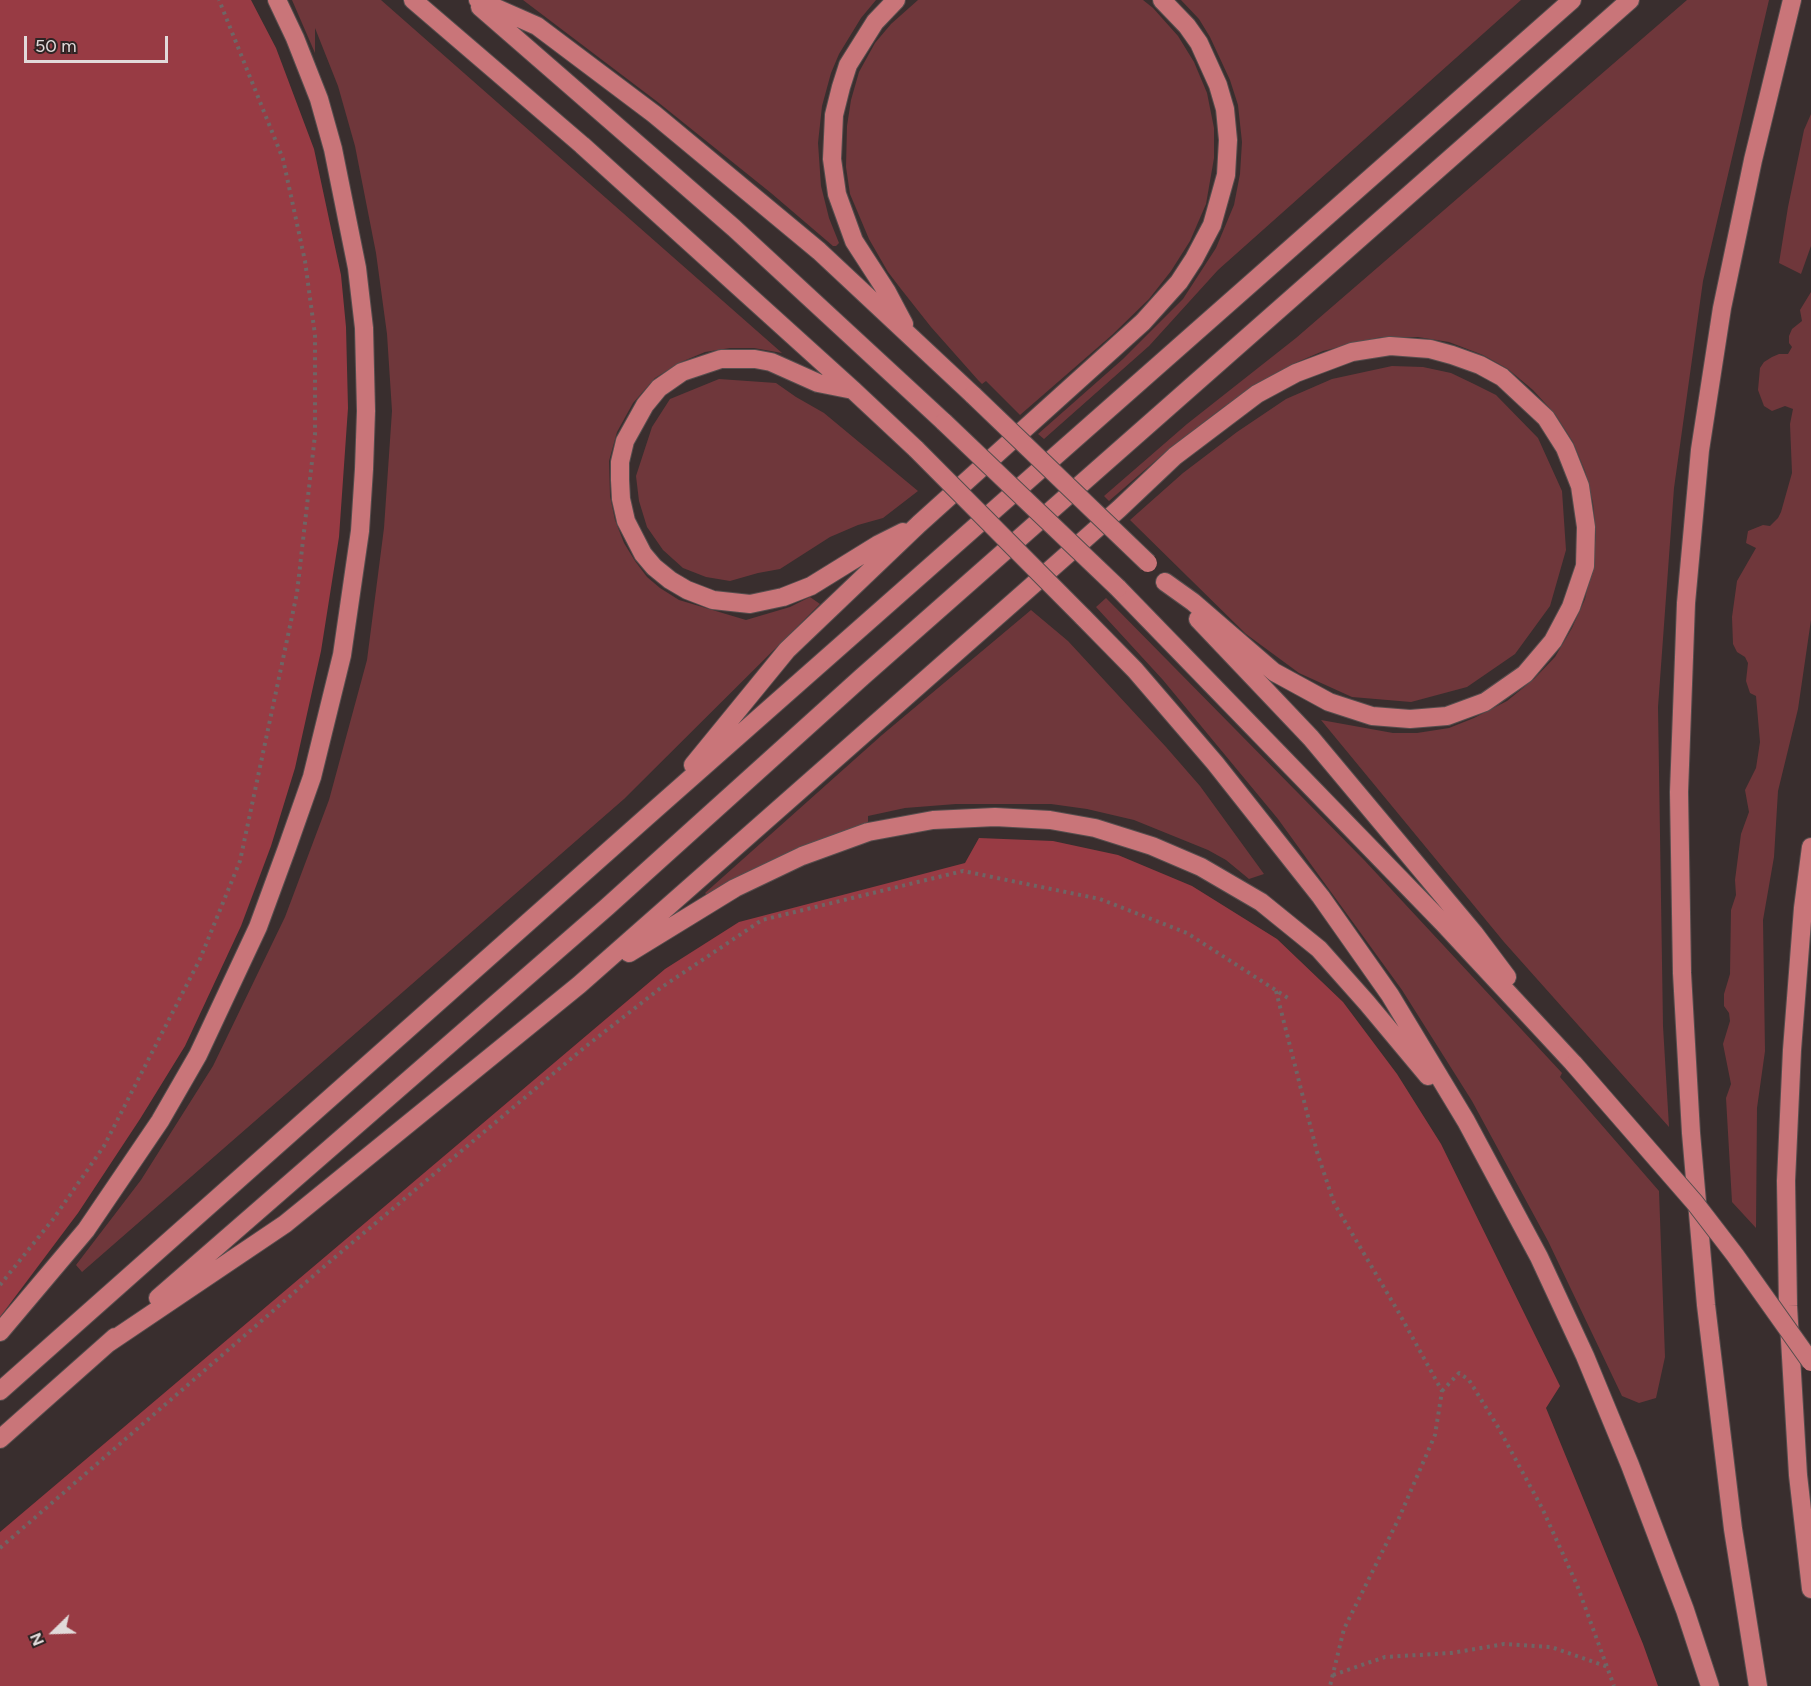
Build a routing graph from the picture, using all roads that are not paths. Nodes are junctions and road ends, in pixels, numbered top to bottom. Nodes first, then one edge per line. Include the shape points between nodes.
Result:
1 (277, 0) edge
2 (413, 0) edge
3 (472, 0) edge
4 (478, 0) edge
5 (896, 0) edge
6 (1162, 0) edge
7 (1572, 0) edge
8 (1630, 0) edge
9 (1792, 0) edge
10 (910, 336) junction
11 (853, 390) junction
12 (919, 524) junction
13 (1166, 582) junction
14 (659, 806) junction
15 (1811, 847) edge
16 (579, 985) junction
17 (1556, 1044) junction
18 (1466, 1121) junction
19 (0, 1332) edge
20 (107, 1344) junction
21 (1811, 1362) edge
22 (0, 1391) edge
23 (0, 1439) edge
24 (1811, 1589) edge
25 (1710, 1686) edge
26 (1758, 1686) edge

1 - 19 highway via 319,99 333,149 357,268 364,328 366,411 360,531 342,655 312,777 287,848 258,927 198,1055 160,1122 86,1230
2 - 11 highway via 582,145
3 - 17 highway, bridge via 734,228 1118,588
4 - 10 highway via 537,26 654,114 786,223
5 - 10 highway via 875,22 848,65 834,116 832,159 837,194 854,241
6 - 12 highway via 1199,43 1225,109 1227,175 1205,242 1179,282 1143,322
7 - 14 highway
8 - 20 highway via 607,907
9 - 26 highway via 1724,297 1700,450 1686,603 1679,792 1690,1133 1733,1529
10 - 13 highway, bridge
11 - 12 highway via 818,383 771,362 741,358 701,364 669,380 634,423 626,441 621,462 621,499 626,521 643,555 687,590 713,600 750,604 811,586 879,543
11 - 18 highway, bridge via 1135,670 1215,763 1322,897 1390,995
12 - 14 highway via 787,650
13 - 16 highway via 1274,672 1329,702 1372,716 1447,716 1485,702 1525,674 1553,641 1571,607 1585,566 1586,527 1580,486 1565,448 1546,418 1502,377 1480,365 1430,349 1390,346 1352,352 1296,373 1257,394 1175,456
13 - 17 highway via 1185,607 1319,747 1474,933
14 - 22 highway
15 - 24 highway via 1792,1050 1786,1181 1788,1317 1798,1475
16 - 18 highway via 735,888 836,843 933,820 1050,820 1095,828 1152,846 1202,867 1261,902 1319,949
16 - 20 highway via 285,1224
17 - 21 highway, bridge via 1695,1203
18 - 25 highway via 1539,1257 1585,1356 1685,1610
20 - 23 highway

